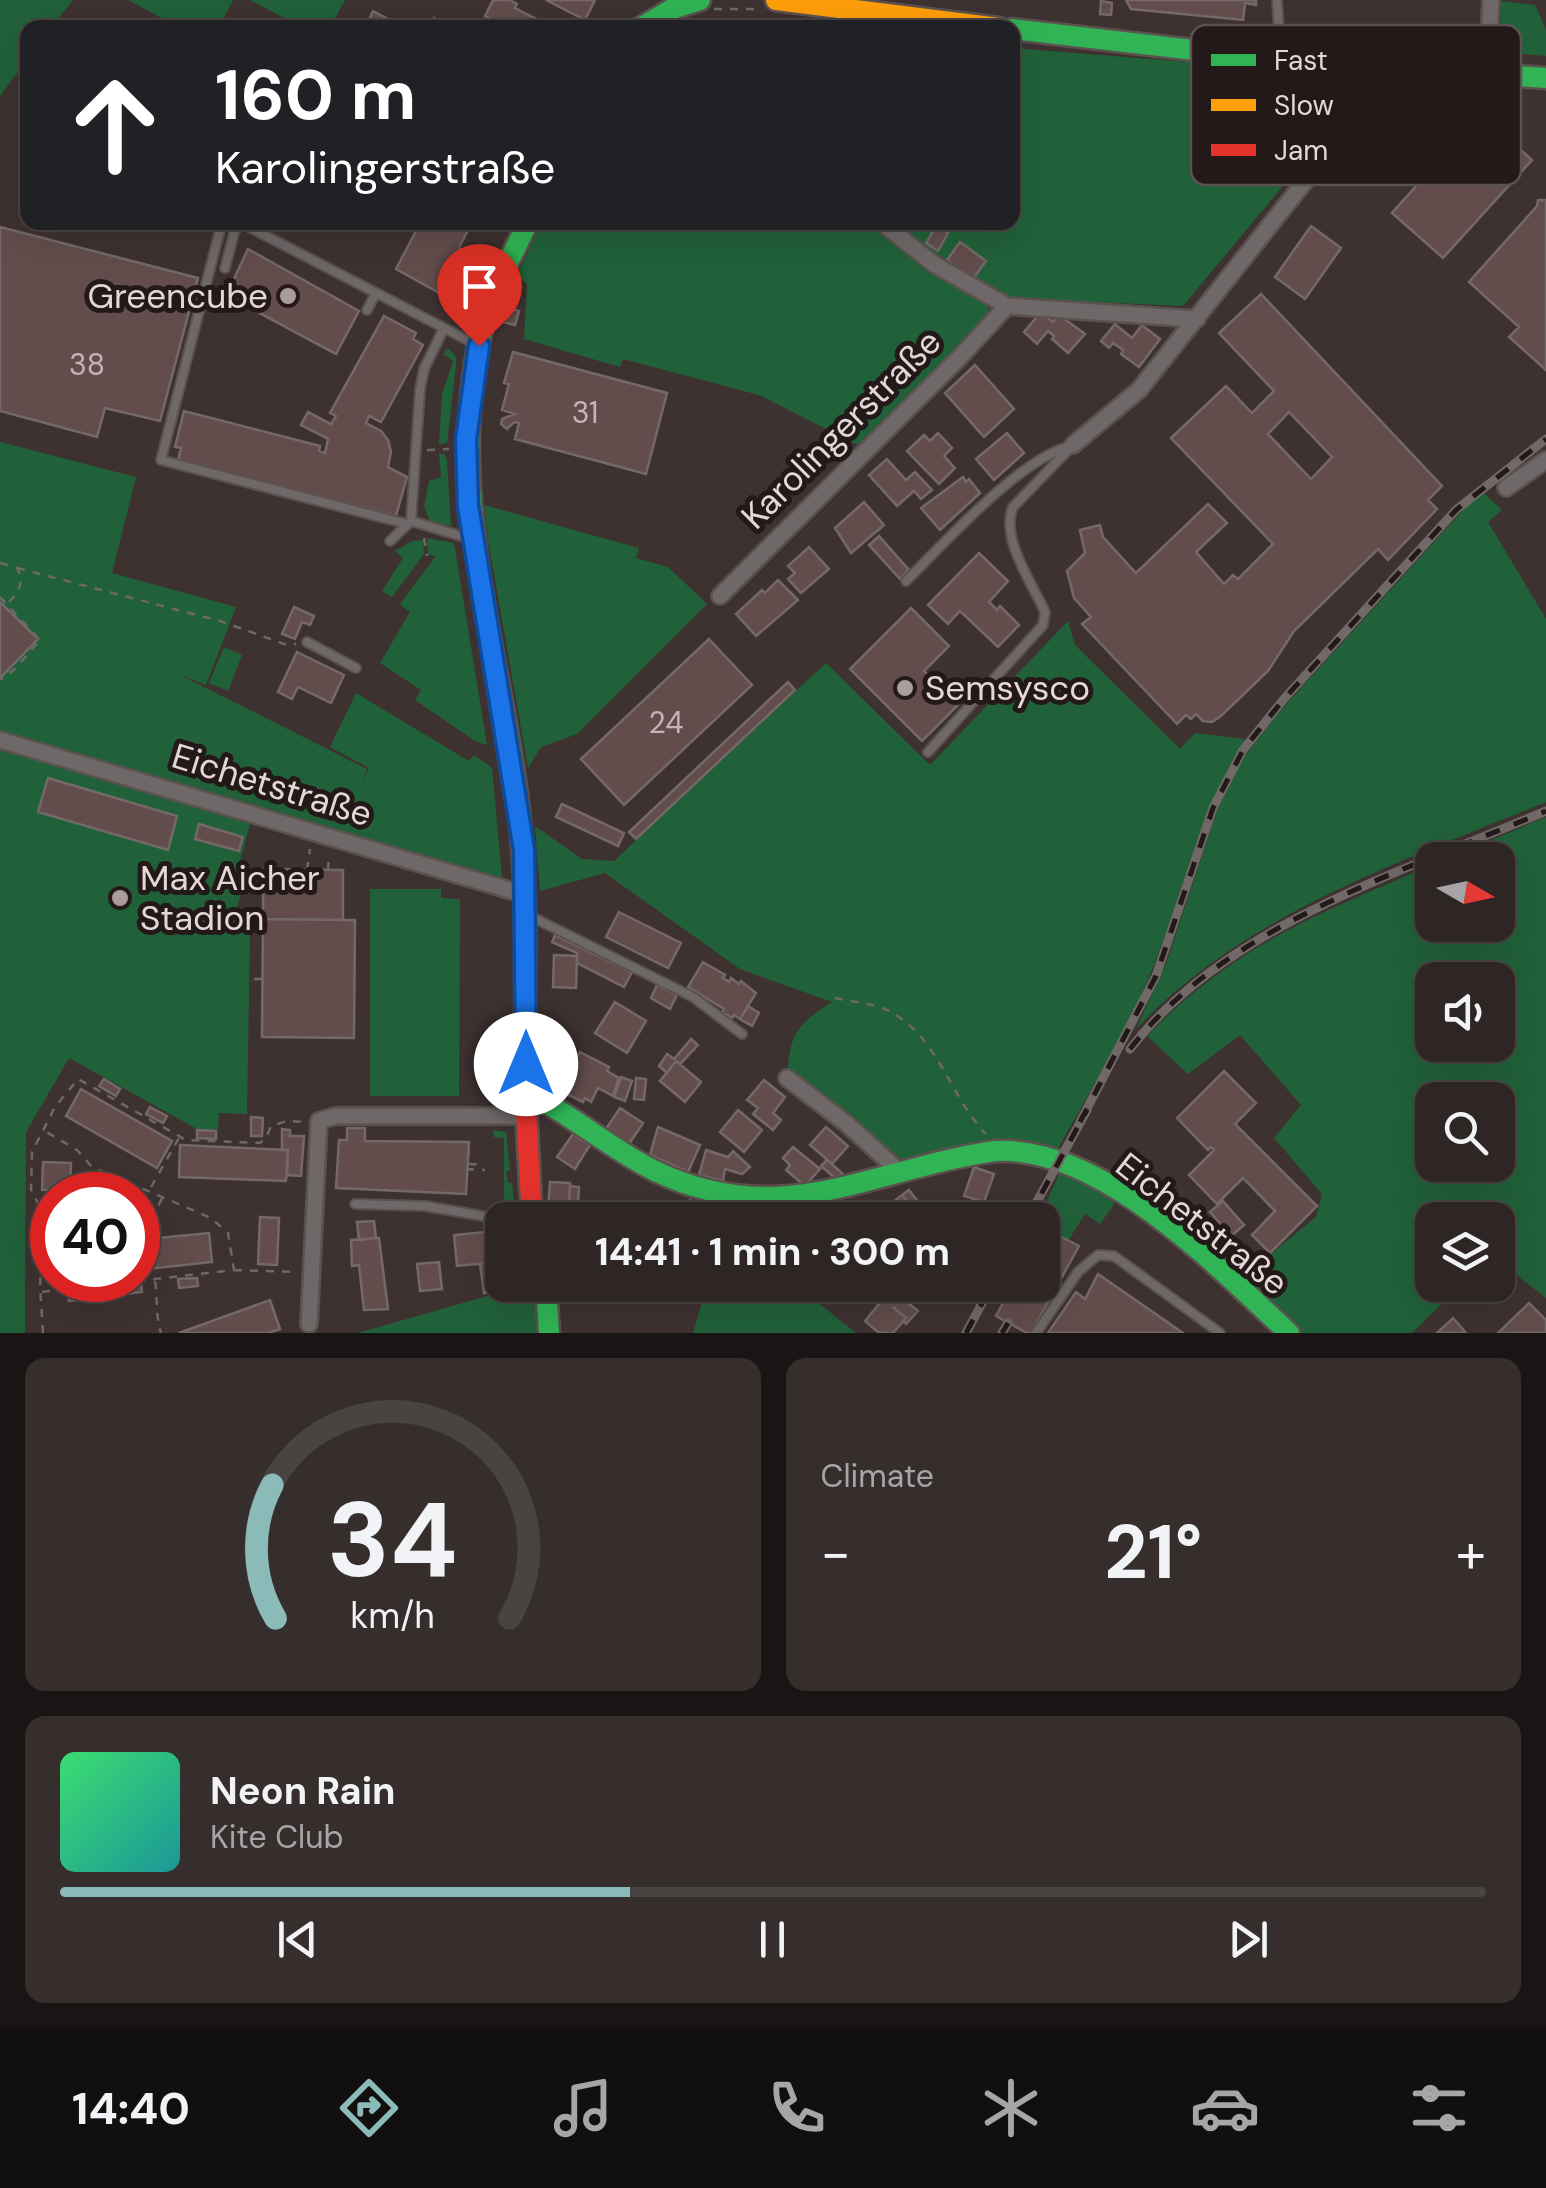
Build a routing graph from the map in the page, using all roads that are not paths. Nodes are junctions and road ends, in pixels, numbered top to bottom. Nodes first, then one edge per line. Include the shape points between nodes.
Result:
1 (700, 0) edge
2 (776, 0) edge
3 (1277, 0) edge
4 (1491, 0) edge
5 (653, 20) edge
6 (935, 20) edge
7 (1279, 25) edge
8 (1490, 25) edge
9 (1020, 30) edge
10 (1191, 50) edge
11 (1521, 76) edge
12 (1546, 78) edge
13 (1302, 185) edge
14 (220, 230) edge
15 (236, 230) edge
16 (254, 230) edge
17 (524, 230) edge
18 (891, 230) edge
19 (225, 268) dead end
20 (376, 293) junction
21 (1007, 306) junction
22 (367, 310) dead end
23 (1197, 319) junction
24 (444, 328) junction
25 (479, 346) junction
26 (1073, 445) junction
27 (1546, 460) edge
28 (1506, 488) dead end
29 (409, 523) junction
30 (472, 539) junction
31 (390, 541) dead end
32 (906, 581) dead end
33 (720, 596) dead end
34 (307, 642) road end
35 (356, 668) dead end
36 (0, 740) edge
37 (928, 752) dead end
38 (526, 905) junction
39 (742, 1034) dead end
40 (788, 1078) dead end
41 (525, 1091) junction
42 (525, 1116) junction
43 (900, 1172) junction
44 (772, 1200) junction
45 (531, 1202) edge
46 (774, 1202) edge
47 (355, 1204) dead end
48 (485, 1216) edge
49 (547, 1302) edge
50 (309, 1324) dead end
51 (549, 1333) edge
52 (1036, 1333) edge
53 (1220, 1333) edge
54 (1289, 1333) edge

1 - 5 street
2 - 6 street
3 - 7 lane
4 - 8 street
9 - 10 street
11 - 12 street
13 - 23 street
14 - 29 lane via 161,460
15 - 19 lane
16 - 20 lane
17 - 25 street
18 - 21 street
20 - 22 lane
20 - 24 lane
21 - 23 street
21 - 33 street, Karolingerstraße
23 - 26 street via 1139,390
24 - 25 lane
24 - 29 lane via 424,369
25 - 30 street via 466,439
26 - 32 lane via 1054,450 1020,476
26 - 37 lane via 1008,519 1045,612 1042,625
27 - 28 street
29 - 30 lane
29 - 31 lane
30 - 38 street via 517,794
34 - 35 lane
36 - 38 street, Eichetstraße
38 - 39 lane via 693,997
38 - 41 street
40 - 43 street
41 - 42 street
41 - 44 street, Eichetstraße via 667,1176
42 - 45 street
42 - 50 street via 320,1121
43 - 44 street, Eichetstraße
43 - 54 street, Eichetstraße via 1006,1150 1058,1162 1116,1193 1220,1270
44 - 46 street
47 - 48 lane
49 - 51 street
52 - 53 lane via 1078,1272 1098,1255 1114,1256

